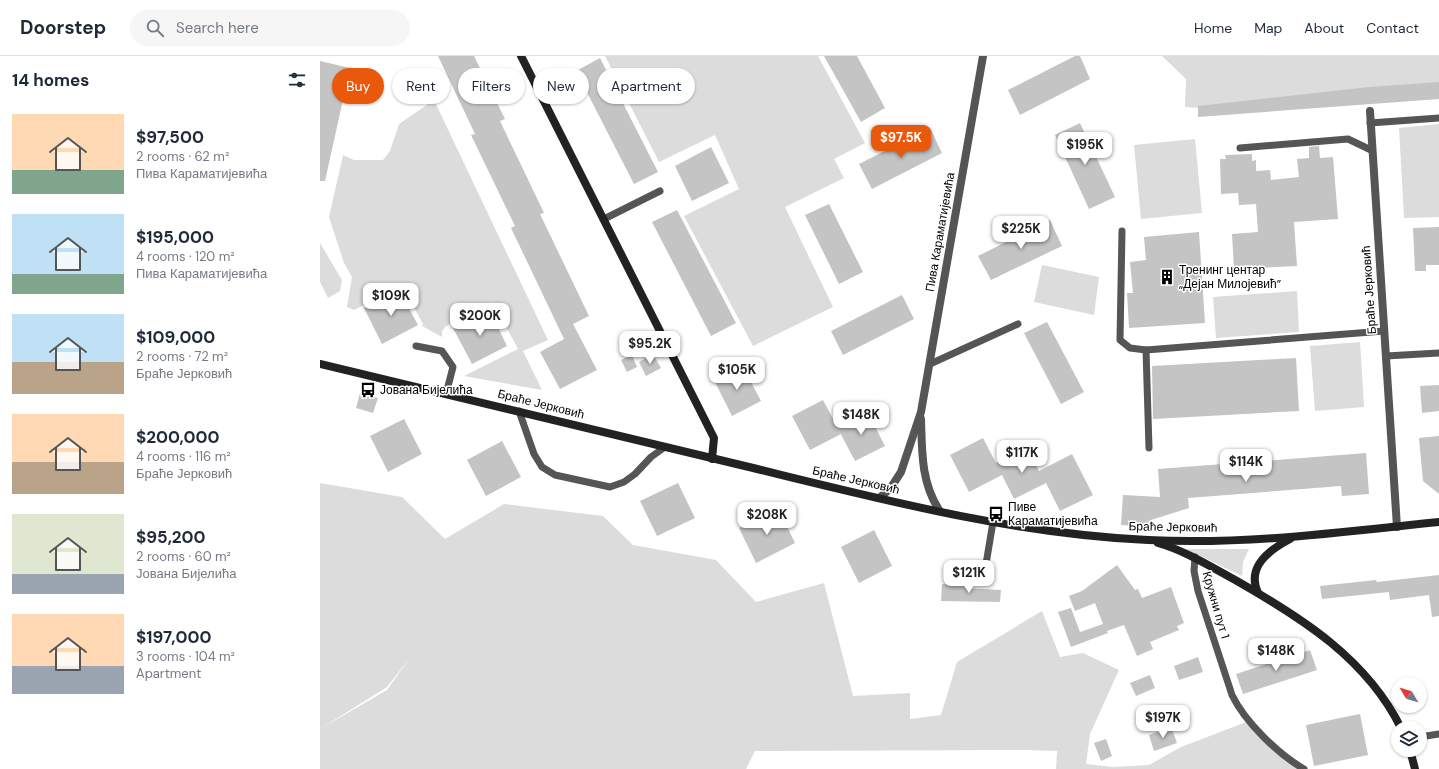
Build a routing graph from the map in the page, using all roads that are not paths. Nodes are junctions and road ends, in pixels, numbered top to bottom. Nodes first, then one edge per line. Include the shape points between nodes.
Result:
1 (521, 56) edge
2 (983, 56) edge
3 (1370, 111) dead end
4 (1439, 118) edge
5 (1370, 123) junction
6 (1240, 148) dead end
7 (1371, 150) junction
8 (660, 191) dead end
9 (604, 219) junction
10 (1122, 231) dead end
11 (1018, 324) dead end
12 (1384, 331) junction
13 (416, 346) dead end
14 (1146, 350) junction
15 (1439, 352) edge
16 (1386, 356) junction
17 (320, 364) edge
18 (930, 364) junction
19 (446, 394) junction
20 (519, 411) junction
21 (921, 412) junction
22 (665, 448) junction
23 (1149, 448) dead end
24 (712, 459) junction
25 (879, 498) junction
26 (939, 510) junction
27 (993, 522) junction
28 (1439, 522) edge
29 (1397, 527) junction
30 (1293, 537) junction
31 (1149, 540) junction
32 (1195, 557) junction
33 (986, 564) dead end
34 (1258, 593) junction
35 (1397, 721) edge
36 (1439, 734) edge
37 (1427, 736) edge
38 (1412, 757) edge
39 (1304, 769) edge
40 (1415, 769) edge

1 - 9 street
2 - 18 street, Пива Караматијевића
3 - 5 street, Браће Јерковић
4 - 5 lane
5 - 7 street, Браће Јерковић
6 - 7 lane via 1348,139
7 - 12 street, Браће Јерковић
8 - 9 lane
9 - 24 street via 714,438
10 - 14 lane via 1120,340 1130,348
11 - 18 lane
12 - 14 lane
12 - 16 street, Браће Јерковић
13 - 19 lane via 442,351 452,366
14 - 23 lane
15 - 16 lane
16 - 29 street, Браће Јерковић
17 - 19 street, Браће Јерковић
18 - 21 street, Пива Караматијевића
19 - 20 street, Браће Јерковић
20 - 22 street, Браће Јерковић
20 - 22 lane via 534,454 542,467 555,475 610,487 629,478 651,457
21 - 25 street, Пива Караматијевића via 901,472 890,489
21 - 26 street, Пива Караматијевића via 924,477 931,498
22 - 24 street, Браће Јерковић
24 - 25 street, Браће Јерковић
25 - 26 street, Браће Јерковић
26 - 27 street, Браће Јерковић
27 - 31 street, Браће Јерковић via 1080,535
27 - 33 lane
28 - 29 street, Браће Јерковић
29 - 30 street, Браће Јерковић
30 - 31 street, Браће Јерковић
30 - 34 street via 1270,550 1260,561 1255,576
31 - 32 street
32 - 34 street
32 - 39 lane, Кружни пут 1 via 1194,571 1198,591 1232,695 1239,709 1256,730
34 - 35 street via 1304,621 1342,651 1376,689
36 - 37 lane
38 - 40 street

